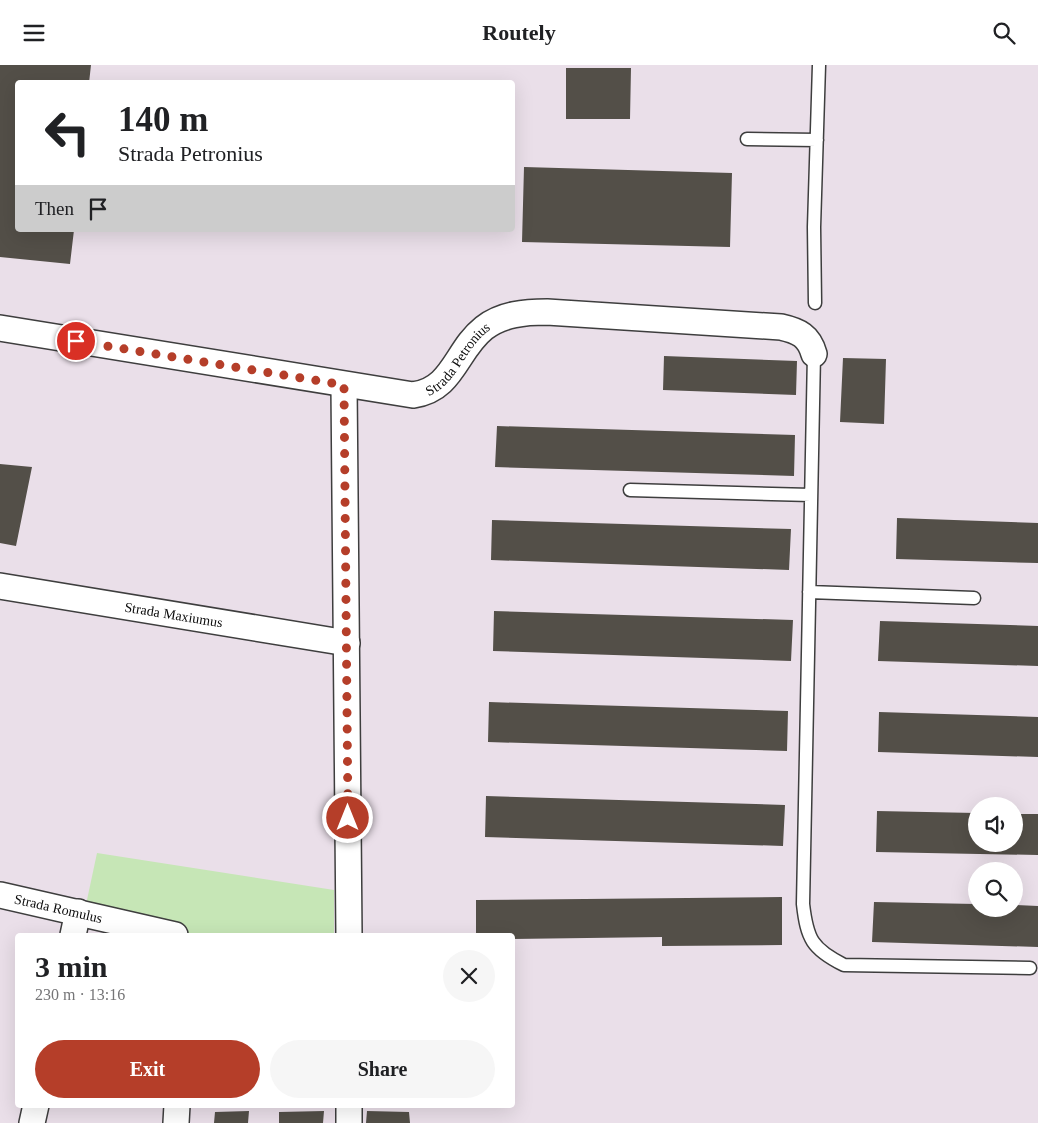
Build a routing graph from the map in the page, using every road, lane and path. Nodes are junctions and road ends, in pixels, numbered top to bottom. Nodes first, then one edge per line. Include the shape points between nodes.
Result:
1 (819, 65) edge
2 (747, 139) dead end
3 (816, 140) junction
4 (815, 303) dead end
5 (0, 328) edge
6 (814, 353) joint
7 (344, 385) junction
8 (630, 491) dead end
9 (811, 495) junction
10 (0, 586) edge
11 (809, 592) junction
12 (974, 598) dead end
13 (347, 643) junction
14 (0, 895) edge
15 (76, 924) edge
16 (157, 933) edge
17 (349, 933) edge
18 (1030, 968) dead end
19 (35, 1108) edge
20 (177, 1108) edge
21 (349, 1108) edge
22 (32, 1123) edge
23 (176, 1123) edge
24 (349, 1123) edge

1 - 3 lane
2 - 3 lane
3 - 4 lane
5 - 7 street, Strada Petronius
6 - 7 street, Strada Petronius via 806,337 781,327 529,312 496,320 484,328 443,381 425,394 396,394
6 - 9 lane
7 - 13 street
8 - 9 lane
9 - 11 lane
10 - 13 street, Strada Maxiumus
11 - 12 lane
11 - 18 lane via 803,904 805,927 814,946 826,957 844,965
13 - 17 street
14 - 15 street, Strada Romulus
15 - 16 street, Strada Romulus
19 - 22 street
20 - 23 street
21 - 24 street

